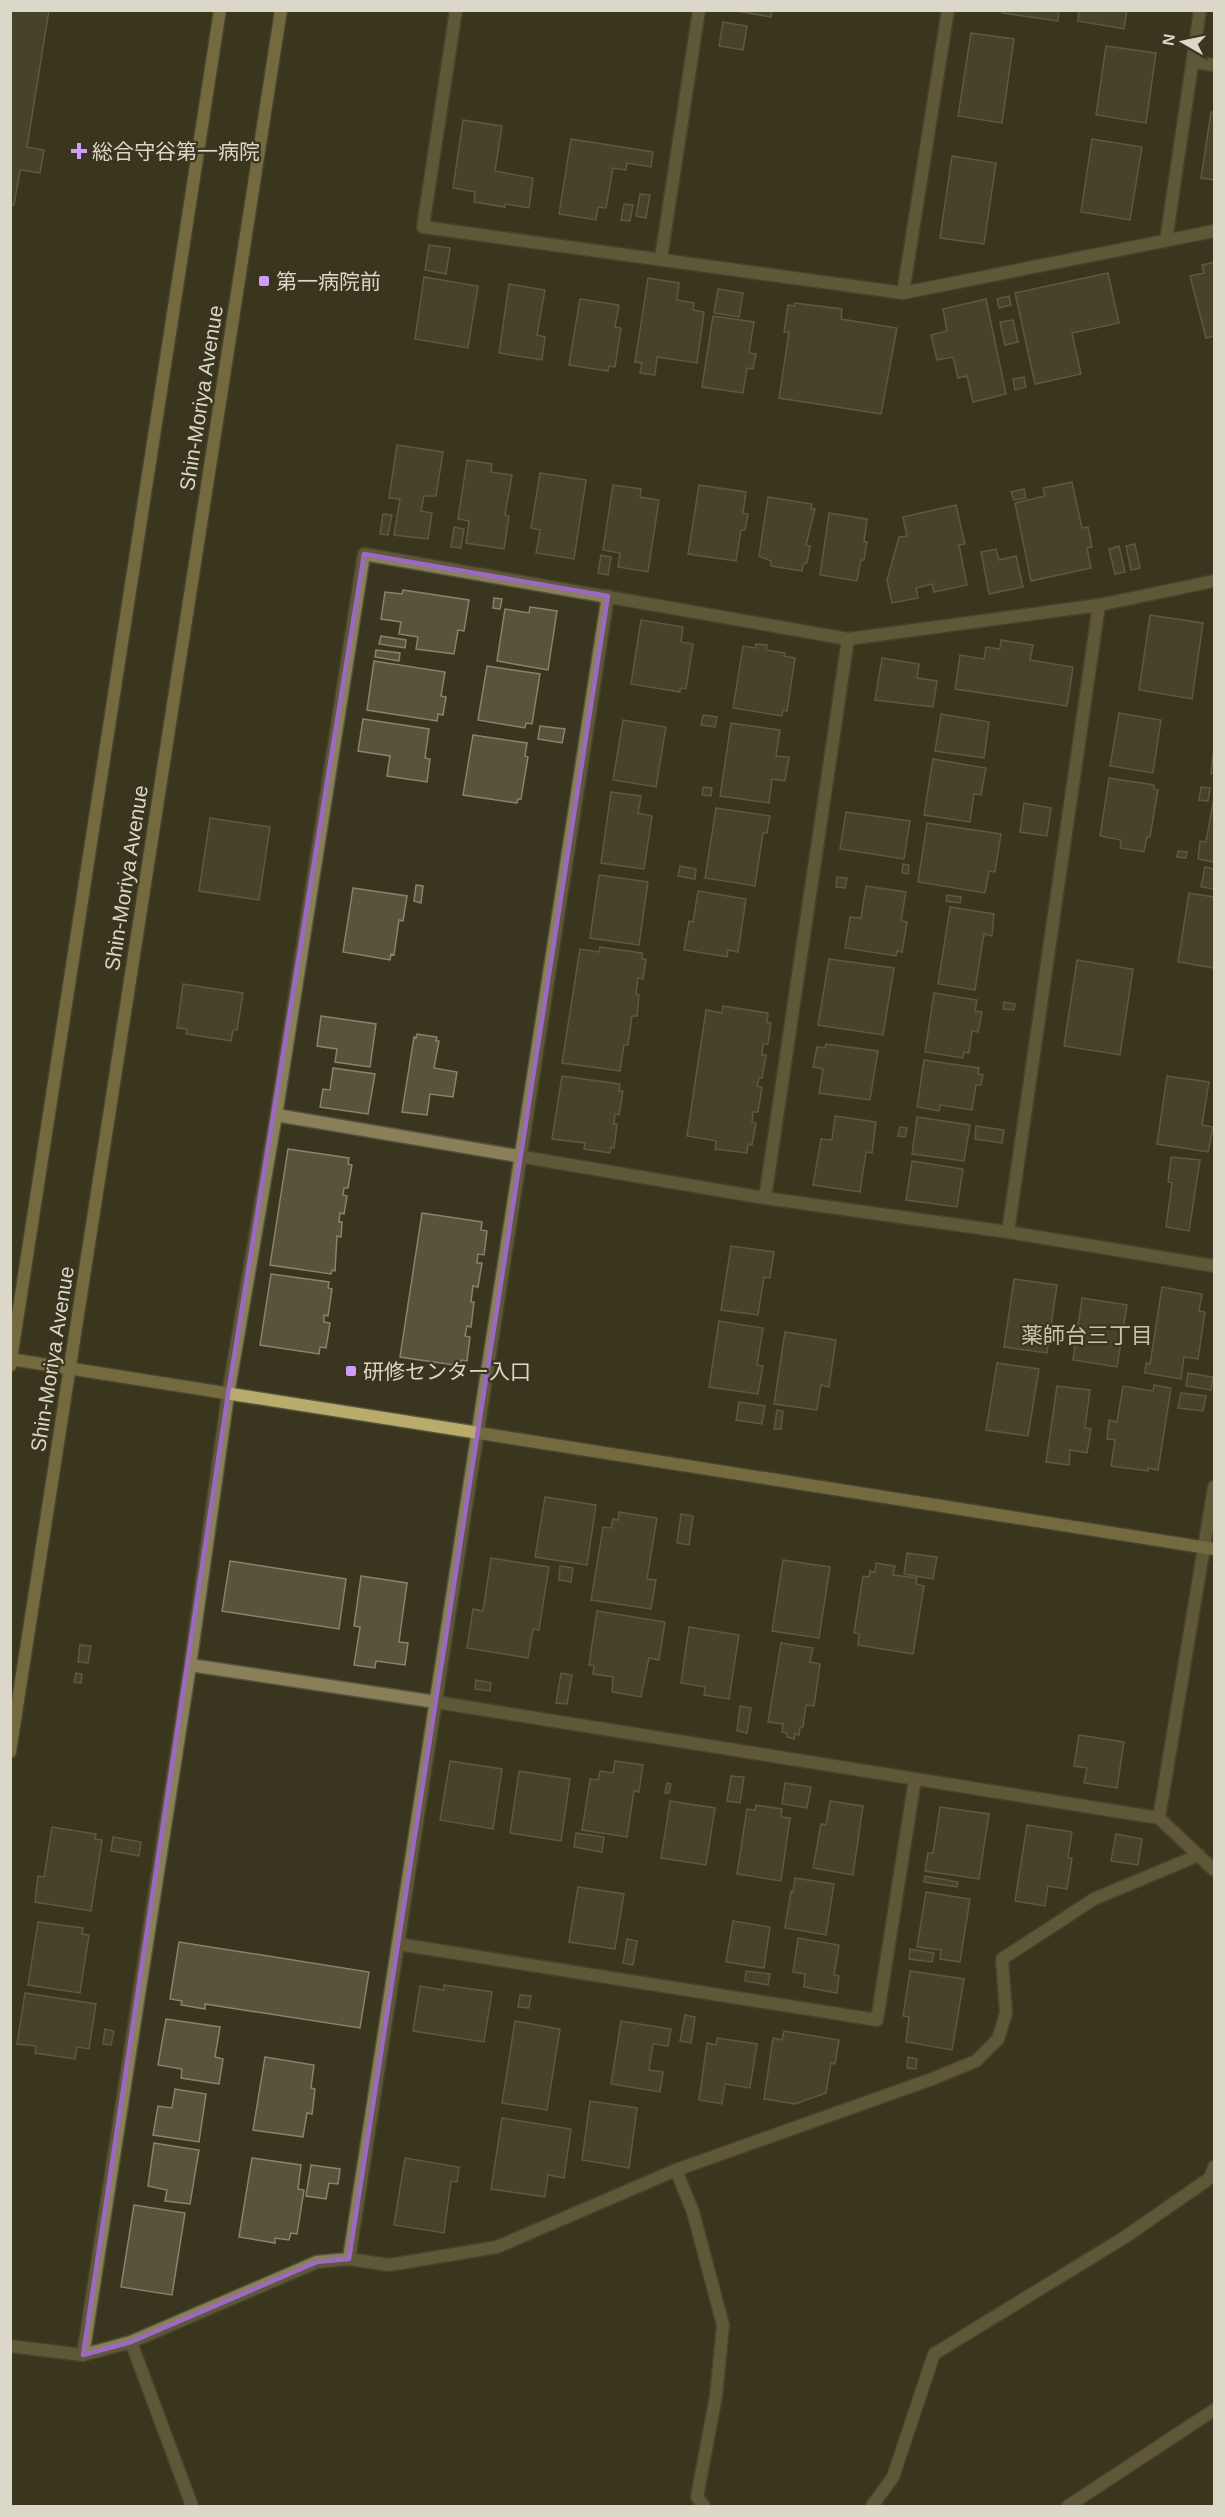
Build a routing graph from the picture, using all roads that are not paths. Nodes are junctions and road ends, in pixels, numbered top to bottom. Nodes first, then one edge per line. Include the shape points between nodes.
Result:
1 (220, 10) edge
2 (281, 10) edge
3 (456, 10) edge
4 (699, 10) edge
5 (948, 10) edge
6 (1200, 10) edge
7 (1193, 62) junction
8 (1215, 65) edge
9 (1215, 231) edge
10 (1166, 241) junction
11 (661, 258) junction
12 (903, 293) junction
13 (1215, 581) edge
14 (608, 596) junction
15 (1099, 605) junction
16 (848, 639) junction
17 (276, 1115) junction
18 (519, 1157) junction
19 (765, 1198) junction
20 (1008, 1232) junction
21 (1215, 1266) edge
22 (11, 1361) edge
23 (70, 1368) junction
24 (228, 1394) junction
25 (477, 1433) junction
26 (1215, 1487) edge
27 (1210, 1548) edge
28 (190, 1665) junction
29 (436, 1702) junction
30 (10, 1752) edge
31 (915, 1779) junction
32 (1159, 1818) junction
33 (1198, 1855) junction
34 (1215, 1870) edge
35 (399, 1944) junction
36 (676, 2170) junction
37 (1213, 2176) edge
38 (349, 2259) junction
39 (131, 2342) junction
40 (10, 2346) edge
41 (83, 2355) junction
42 (1215, 2410) edge
43 (192, 2506) edge
44 (704, 2506) edge
45 (872, 2506) edge
46 (1068, 2506) edge

1 - 22 street, Shin-Moriya Avenue
2 - 23 street, Shin-Moriya Avenue
3 - 11 street via 423,227
4 - 11 street
5 - 12 street
6 - 7 street
7 - 8 street
7 - 10 street
9 - 10 street
10 - 12 street
11 - 12 street
13 - 15 street
14 - 16 street
14 - 17 street via 364,554
14 - 18 street
15 - 16 street
15 - 20 street
16 - 19 street
17 - 18 street
17 - 24 street
18 - 19 street
18 - 25 street
19 - 20 street
20 - 21 street
22 - 23 street
23 - 24 street
23 - 30 street, Shin-Moriya Avenue
24 - 25 street
24 - 28 street
25 - 27 street
25 - 29 street
26 - 27 street
27 - 32 street
28 - 29 street
28 - 41 street
29 - 31 street
29 - 35 street
31 - 32 street
31 - 35 street via 877,2020
32 - 33 street
33 - 34 street
33 - 36 street via 1094,1899 1002,1959 1006,2013 998,2038 976,2061
35 - 38 street
36 - 38 street via 497,2247 389,2265
36 - 44 street via 693,2212 723,2325 716,2396 697,2497
37 - 45 street via 1125,2237 934,2354 893,2477
38 - 39 street via 317,2262
39 - 41 street
39 - 43 street
40 - 41 street
42 - 46 street

